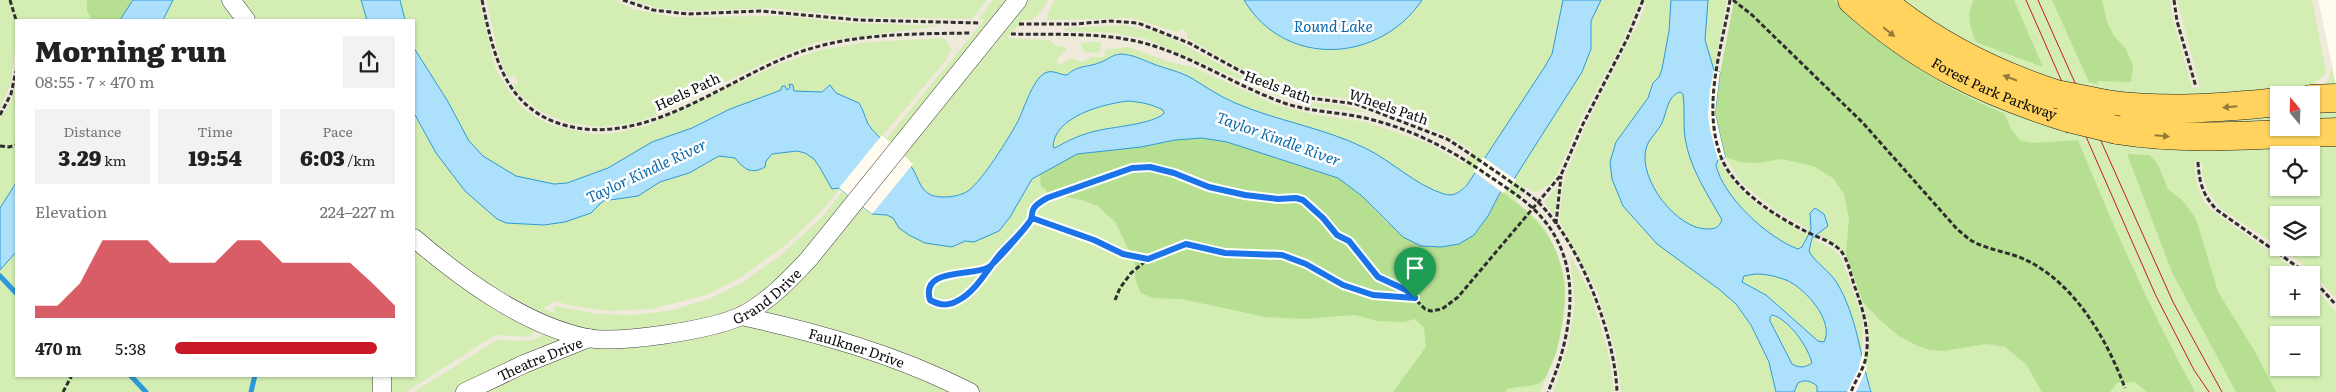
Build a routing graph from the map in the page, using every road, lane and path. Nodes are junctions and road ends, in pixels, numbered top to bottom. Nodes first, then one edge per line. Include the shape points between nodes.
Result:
1 (10, 0) edge
2 (231, 0) edge
3 (482, 0) edge
4 (624, 0) edge
5 (1018, 0) edge
6 (1731, 0) edge
7 (1852, 0) edge
8 (1882, 0) edge
9 (2174, 0) edge
10 (1643, 1) edge
11 (16, 19) edge
12 (245, 19) edge
13 (981, 22) dead end
14 (1020, 24) dead end
15 (973, 33) dead end
16 (1011, 34) dead end
17 (15, 75) edge
18 (2196, 88) dead end
19 (2336, 98) edge
20 (2320, 99) edge
21 (2270, 103) edge
22 (0, 115) edge
23 (2336, 132) edge
24 (15, 145) edge
25 (0, 146) edge
26 (2198, 162) dead end
27 (1561, 175) junction
28 (1538, 203) junction
29 (1533, 209) junction
30 (1032, 218) junction
31 (1556, 224) junction
32 (415, 239) edge
33 (1148, 259) junction
34 (2296, 266) edge
35 (989, 267) junction
36 (2320, 287) edge
37 (1415, 298) junction
38 (1115, 300) dead end
39 (2336, 305) edge
40 (741, 316) junction
41 (588, 338) junction
42 (71, 377) edge
43 (382, 377) edge
44 (2125, 388) dead end
45 (63, 392) edge
46 (382, 392) edge
47 (465, 392) edge
48 (970, 392) edge
49 (1548, 392) edge
50 (1617, 392) edge
51 (1851, 392) edge

1 - 11 path
2 - 12 street
3 - 15 path, Heels Path via 496,58 514,92 543,117 585,130 628,128 649,121 778,61 820,46 895,35
4 - 13 path via 653,10 688,14 760,11 859,20
5 - 40 street, Grand Drive via 789,280
6 - 44 path via 1752,15 1862,123 1957,230 1972,241 2030,261 2074,296 2112,356
6 - 51 path via 1713,90 1712,120 1722,158 1732,176 1750,195 1781,218 1834,246 1844,257 1865,321 1865,361
7 -> 23 main road, Forest Park Parkway, bridge via 1899,39 1948,70 2001,96 2068,118 2157,136 2207,138
21 -> 8 main road, Forest Park Parkway, bridge via 2170,110 2106,104 2056,94 1965,57 1907,21
9 - 18 path
10 - 27 path
14 - 28 path, Wheels Path via 1138,23 1189,43 1278,89 1310,98 1356,104 1447,139
16 - 29 path, Heels Path via 1095,36 1140,42 1301,108 1375,120 1441,144
17 - 22 path via 11,94
19 - 20 main road
24 - 25 path
26 - 34 path via 2200,183 2213,206
27 - 28 path
27 - 31 path
28 - 29 path
28 - 31 path, Wheels Path
29 - 37 path via 1458,297 1442,309 1432,311 1425,309
29 - 49 path, Heels Path via 1556,238 1568,268 1570,283 1566,338
30 - 33 path via 1123,254
30 - 35 path via 1025,230
30 - 37 path via 1032,210 1047,198 1132,168 1150,167 1209,187 1245,195 1303,200 1337,235 1349,241 1378,277 1406,290
31 - 50 path, Wheels Path via 1595,295 1613,359
32 - 41 street, Grand Drive via 502,302 543,323
33 - 37 path via 1186,244 1225,253 1282,255 1306,264 1343,285 1373,295
33 - 38 path via 1131,273
35 - 35 path via 961,299 946,305 930,300 930,287 942,276
36 - 39 path
40 - 41 street, Grand Drive via 708,326 635,338
40 - 48 street, Faulkner Drive via 875,351
41 - 47 street, Theatre Drive
42 - 45 path
43 - 46 street

